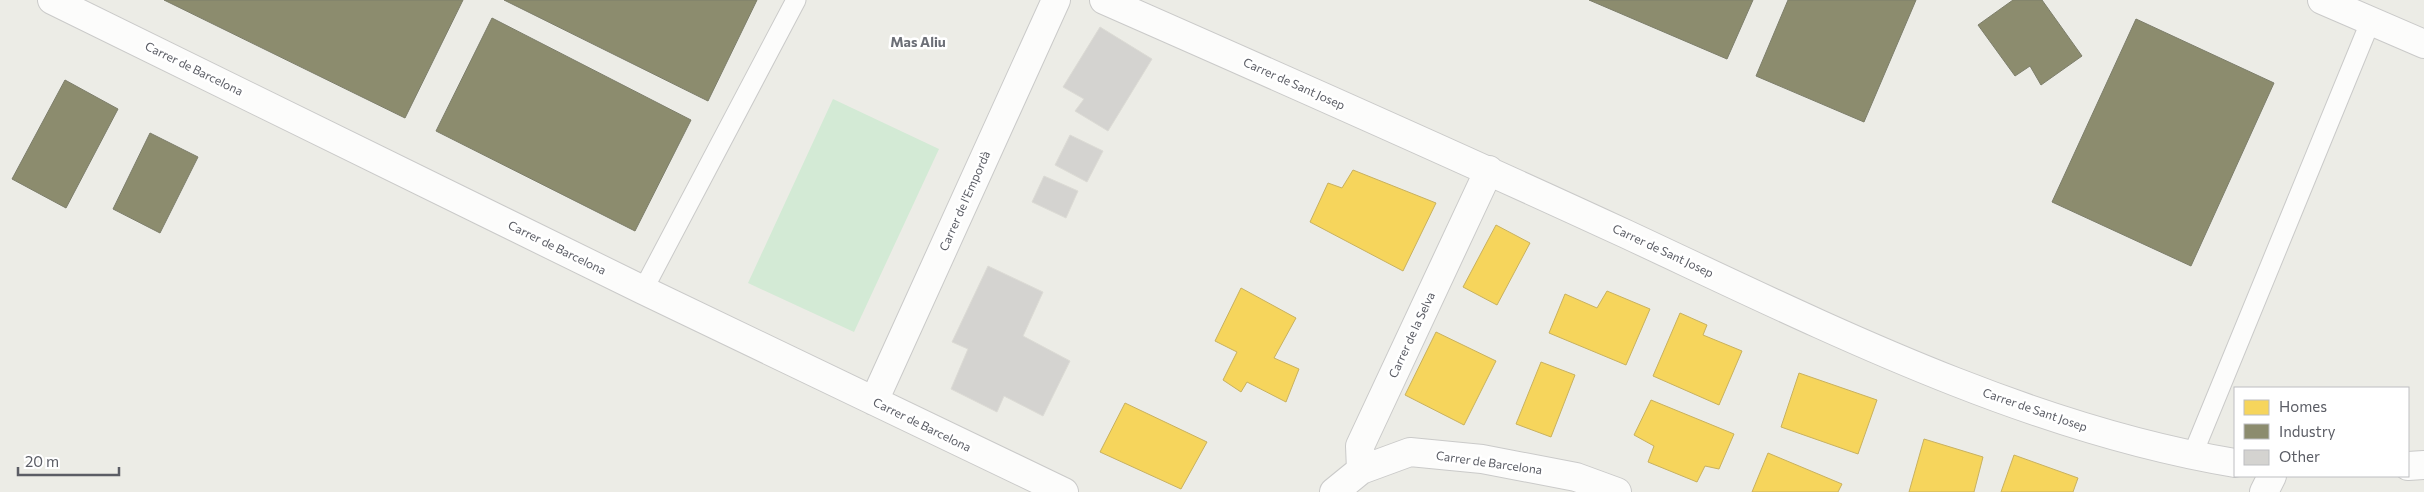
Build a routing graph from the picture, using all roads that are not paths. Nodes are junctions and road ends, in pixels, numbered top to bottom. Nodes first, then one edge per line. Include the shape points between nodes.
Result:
1 (52, 0) edge
2 (796, 0) edge
3 (1056, 0) edge
4 (1104, 0) edge
5 (2322, 0) edge
6 (2373, 10) edge
7 (2424, 44) edge
8 (1489, 170) junction
9 (643, 290) junction
10 (874, 402) junction
11 (2192, 456) junction
12 (2234, 463) edge
13 (2424, 465) edge
14 (2409, 466) edge
15 (1361, 470) junction
16 (2272, 477) edge
17 (1064, 492) edge
18 (1334, 492) edge
19 (1617, 492) edge
20 (2264, 492) edge

1 - 9 street, Carrer de Barcelona
2 - 9 lane
3 - 10 street, Carrer de l'Empordà
4 - 8 street, Carrer de Sant Josep
5 - 6 street
6 - 7 street
6 - 11 lane
8 - 11 street, Carrer de Sant Josep via 1794,312 1972,388 2103,434
8 - 15 street, Carrer de la Selva via 1360,446
9 - 10 street, Carrer de Barcelona
10 - 17 street, Carrer de Barcelona
11 - 12 street, Carrer de Sant Josep
13 - 14 street
15 - 18 street
15 - 19 street, Carrer de Barcelona via 1410,452 1482,459 1576,477
16 - 20 street

